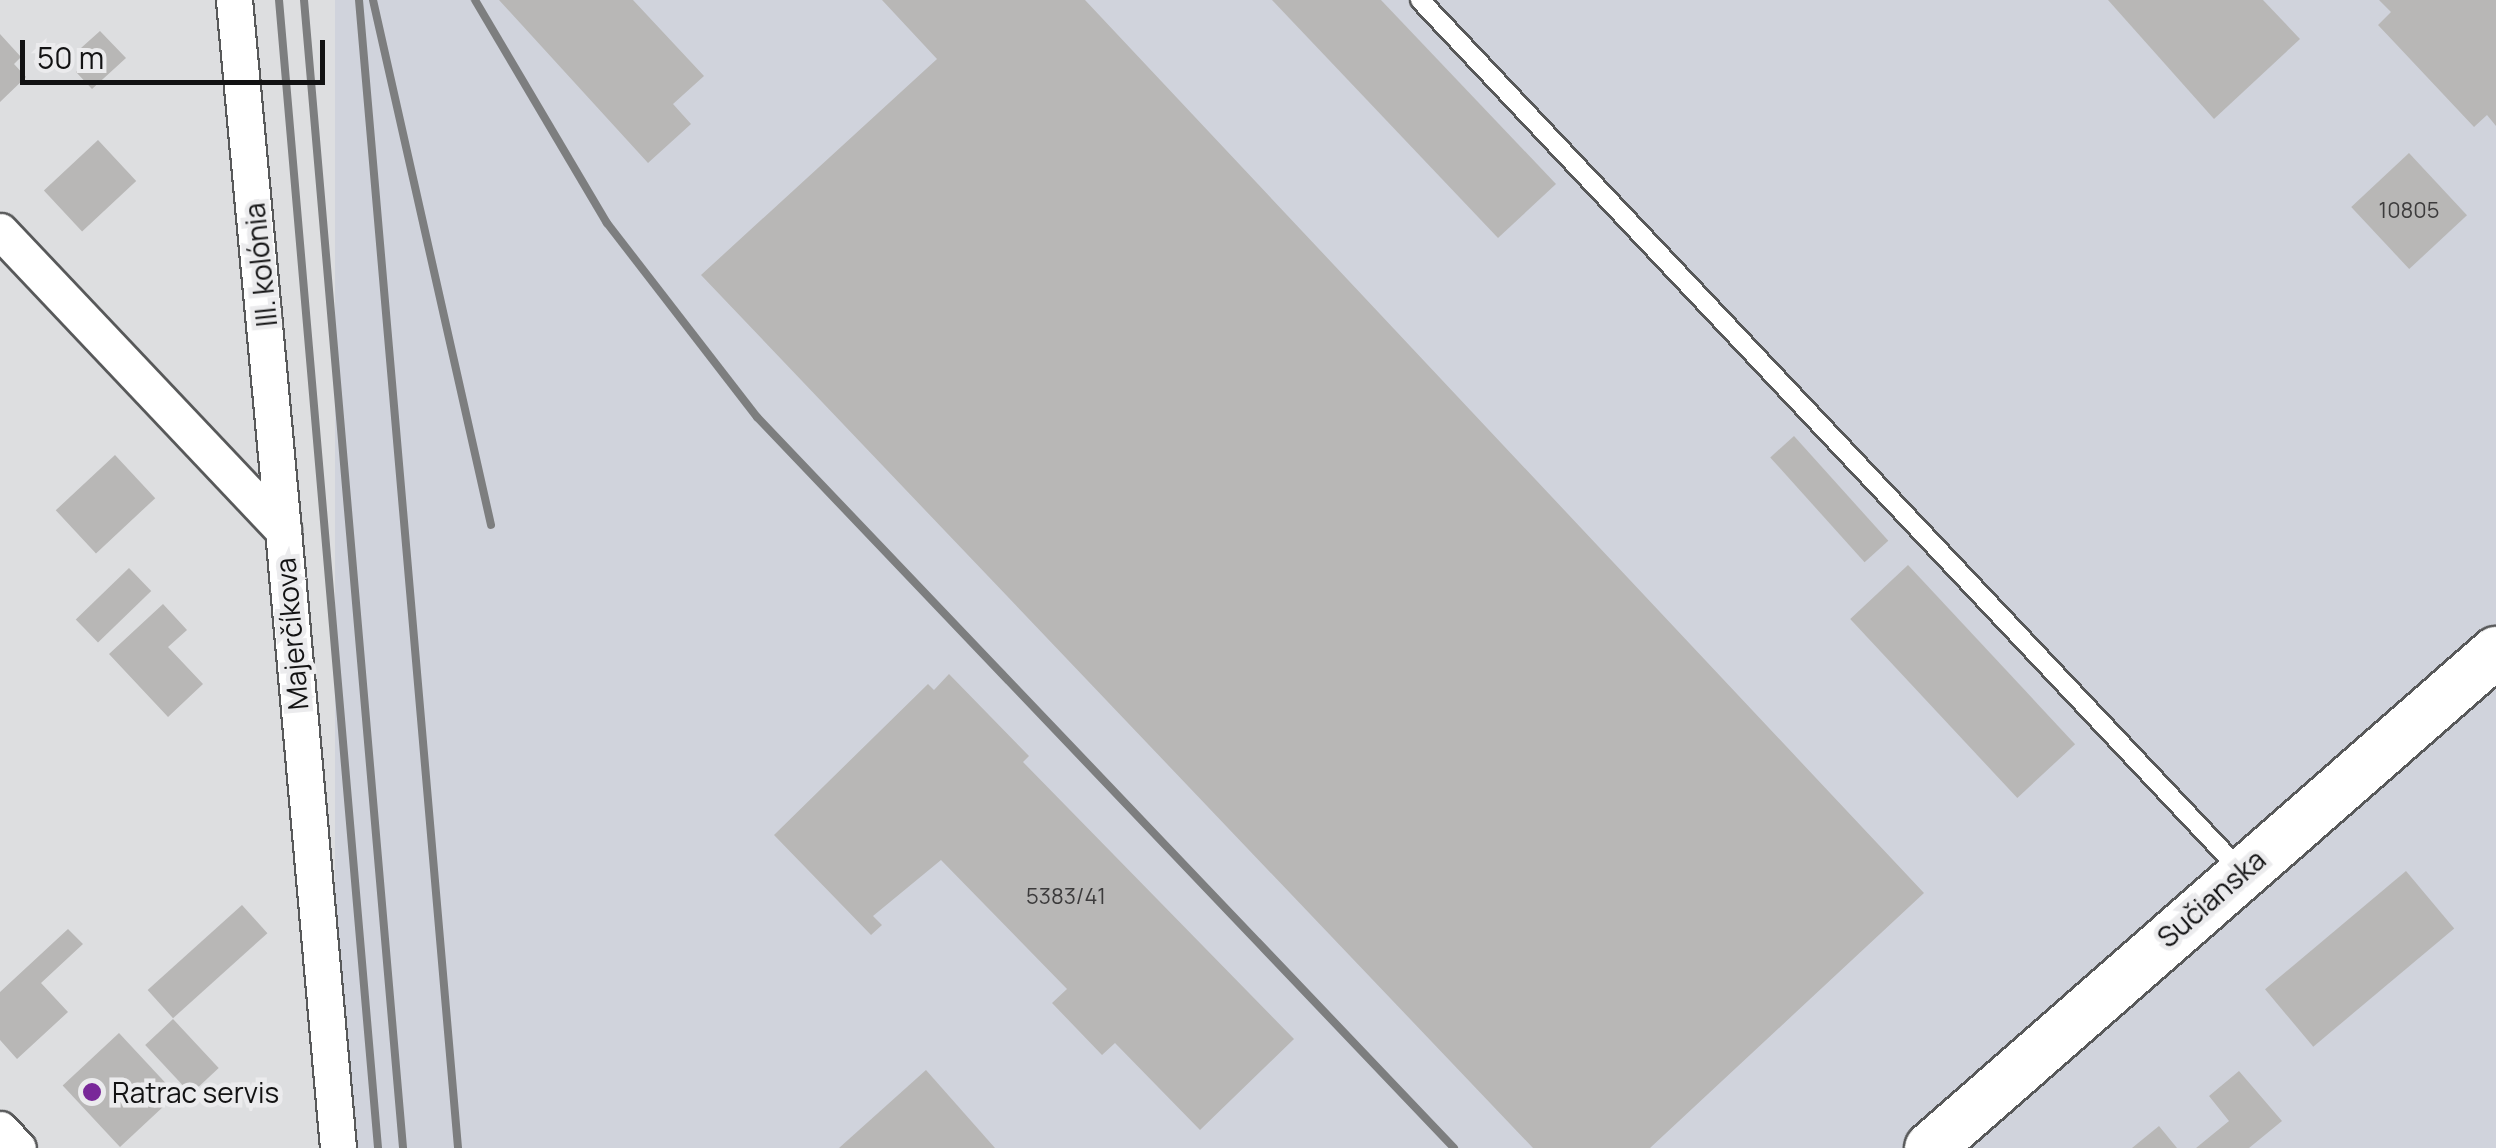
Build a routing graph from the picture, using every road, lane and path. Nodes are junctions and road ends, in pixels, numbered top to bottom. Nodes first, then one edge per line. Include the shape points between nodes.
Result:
1 (234, 0) edge
2 (1420, 0) edge
3 (0, 230) edge
4 (282, 530) junction
5 (2496, 652) edge
6 (2241, 871) junction
7 (0, 1129) edge
8 (18, 1148) edge
9 (338, 1148) edge
10 (1930, 1148) edge

1 - 4 street, III. kolónia
2 - 6 lane
3 - 4 street, Majerčíkova
4 - 9 street, Majerčíkova
5 - 6 street, Sučianska
6 - 10 street, Sučianska
7 - 8 street

